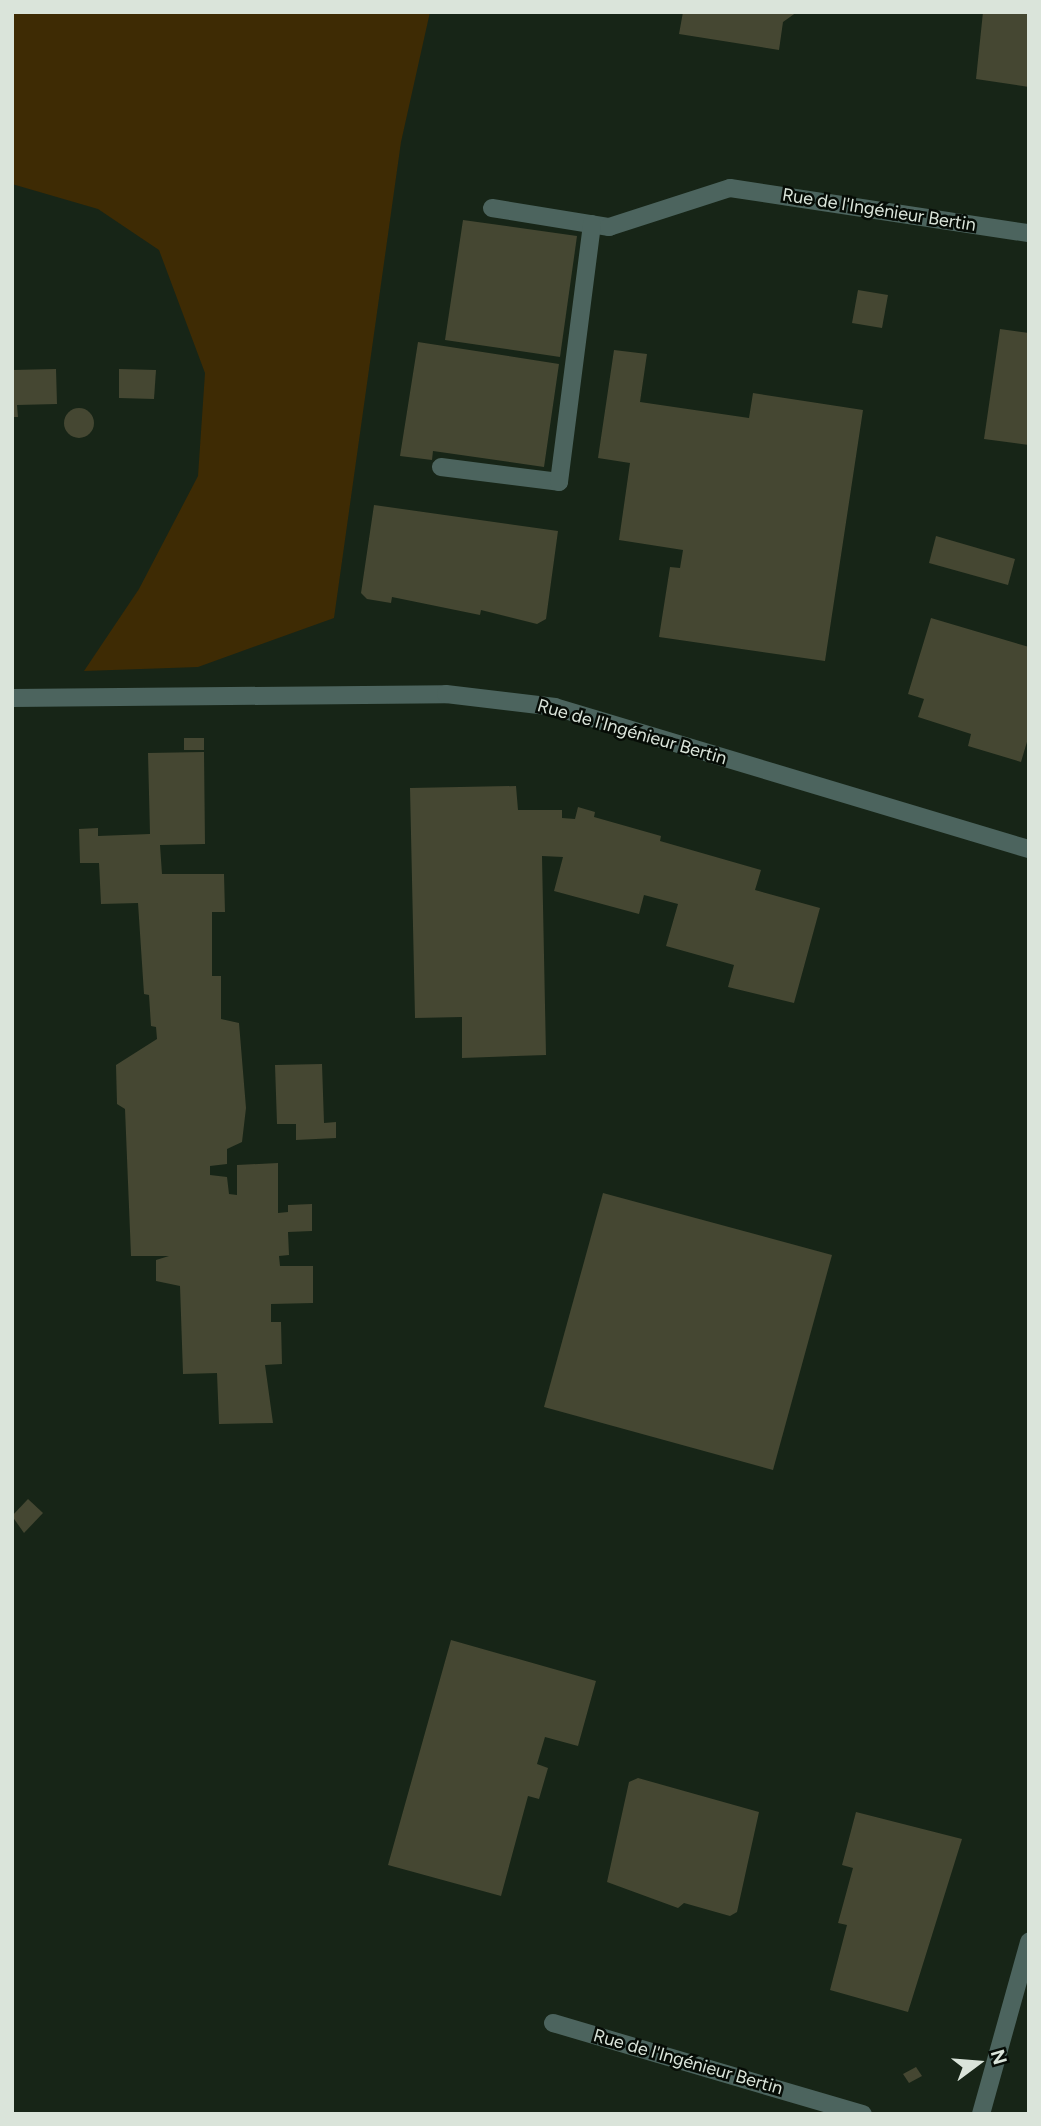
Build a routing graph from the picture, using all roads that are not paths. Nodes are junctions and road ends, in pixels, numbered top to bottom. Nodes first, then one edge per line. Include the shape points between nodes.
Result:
1 (492, 208) dead end
2 (592, 224) junction
3 (1029, 233) edge
4 (441, 467) dead end
5 (12, 698) edge
6 (1029, 849) edge
7 (1029, 1942) edge
8 (553, 2023) dead end
9 (863, 2114) edge
10 (981, 2114) edge

1 - 2 street
2 - 3 street, Rue de l'Ingénieur Bertin via 609,227 730,188
2 - 4 street via 559,482
5 - 6 street, Rue de l'Ingénieur Bertin via 432,693 555,707
7 - 10 street
8 - 9 street, Rue de l'Ingénieur Bertin

